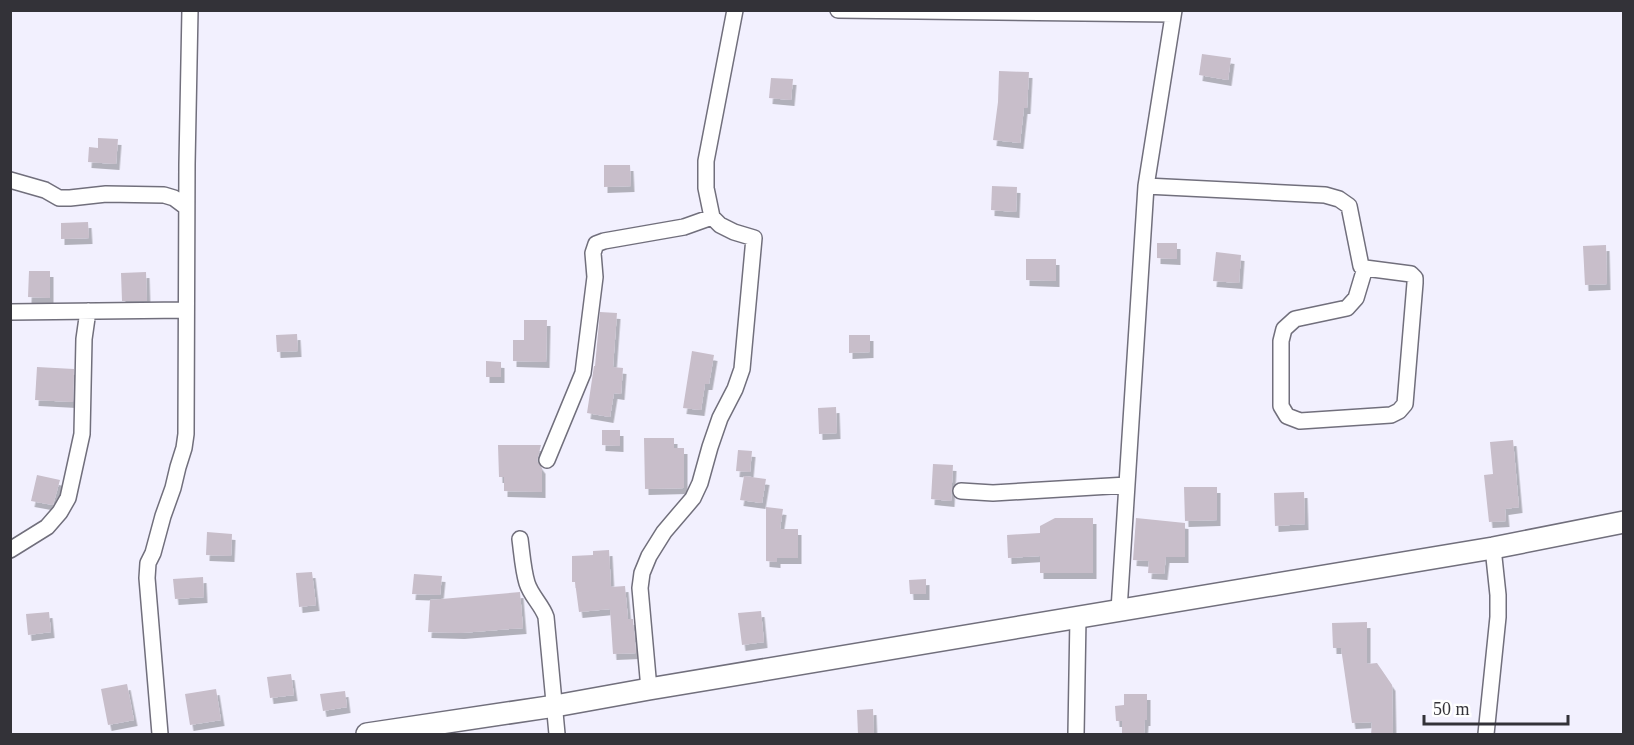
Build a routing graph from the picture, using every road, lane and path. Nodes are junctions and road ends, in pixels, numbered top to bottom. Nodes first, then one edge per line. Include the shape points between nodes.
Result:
1 (190, 10) edge
2 (735, 10) edge
3 (838, 10) edge
4 (1174, 12) edge
5 (10, 180) edge
6 (1146, 186) junction
7 (186, 207) junction
8 (712, 217) junction
9 (1365, 268) junction
10 (186, 310) junction
11 (88, 311) junction
12 (10, 312) edge
13 (547, 460) dead end
14 (1127, 484) junction
15 (961, 491) dead end
16 (1623, 522) edge
17 (520, 539) dead end
18 (1493, 548) junction
19 (10, 550) edge
20 (1119, 610) junction
21 (1078, 617) junction
22 (649, 689) junction
23 (555, 706) junction
24 (368, 734) edge
25 (160, 735) edge
26 (557, 735) edge
27 (1076, 735) edge
28 (1486, 735) edge

1 - 7 street
2 - 8 street via 706,161
3 - 4 street
4 - 6 street
5 - 7 street via 59,198 164,195
6 - 9 street via 1325,195 1339,199 1349,206 1359,263
6 - 14 street
7 - 10 street
8 - 13 street via 684,227 596,244 583,373
8 - 22 street via 720,225 754,238 742,369 720,418 693,498 664,532 642,573
9 - 9 street via 1356,298 1347,308 1295,319 1284,329 1281,406 1287,416 1300,421 1391,415 1405,404 1415,278 1411,274
10 - 11 street
10 - 25 street via 184,448 147,570
11 - 12 street
11 - 19 street via 81,434 68,498 46,527
14 - 15 street via 993,493
14 - 20 street
16 - 18 street
17 - 23 street via 527,584 546,617
18 - 20 street
18 - 28 street via 1498,617
20 - 21 street
21 - 22 street
21 - 27 street
22 - 23 street
23 - 24 street
23 - 26 street

